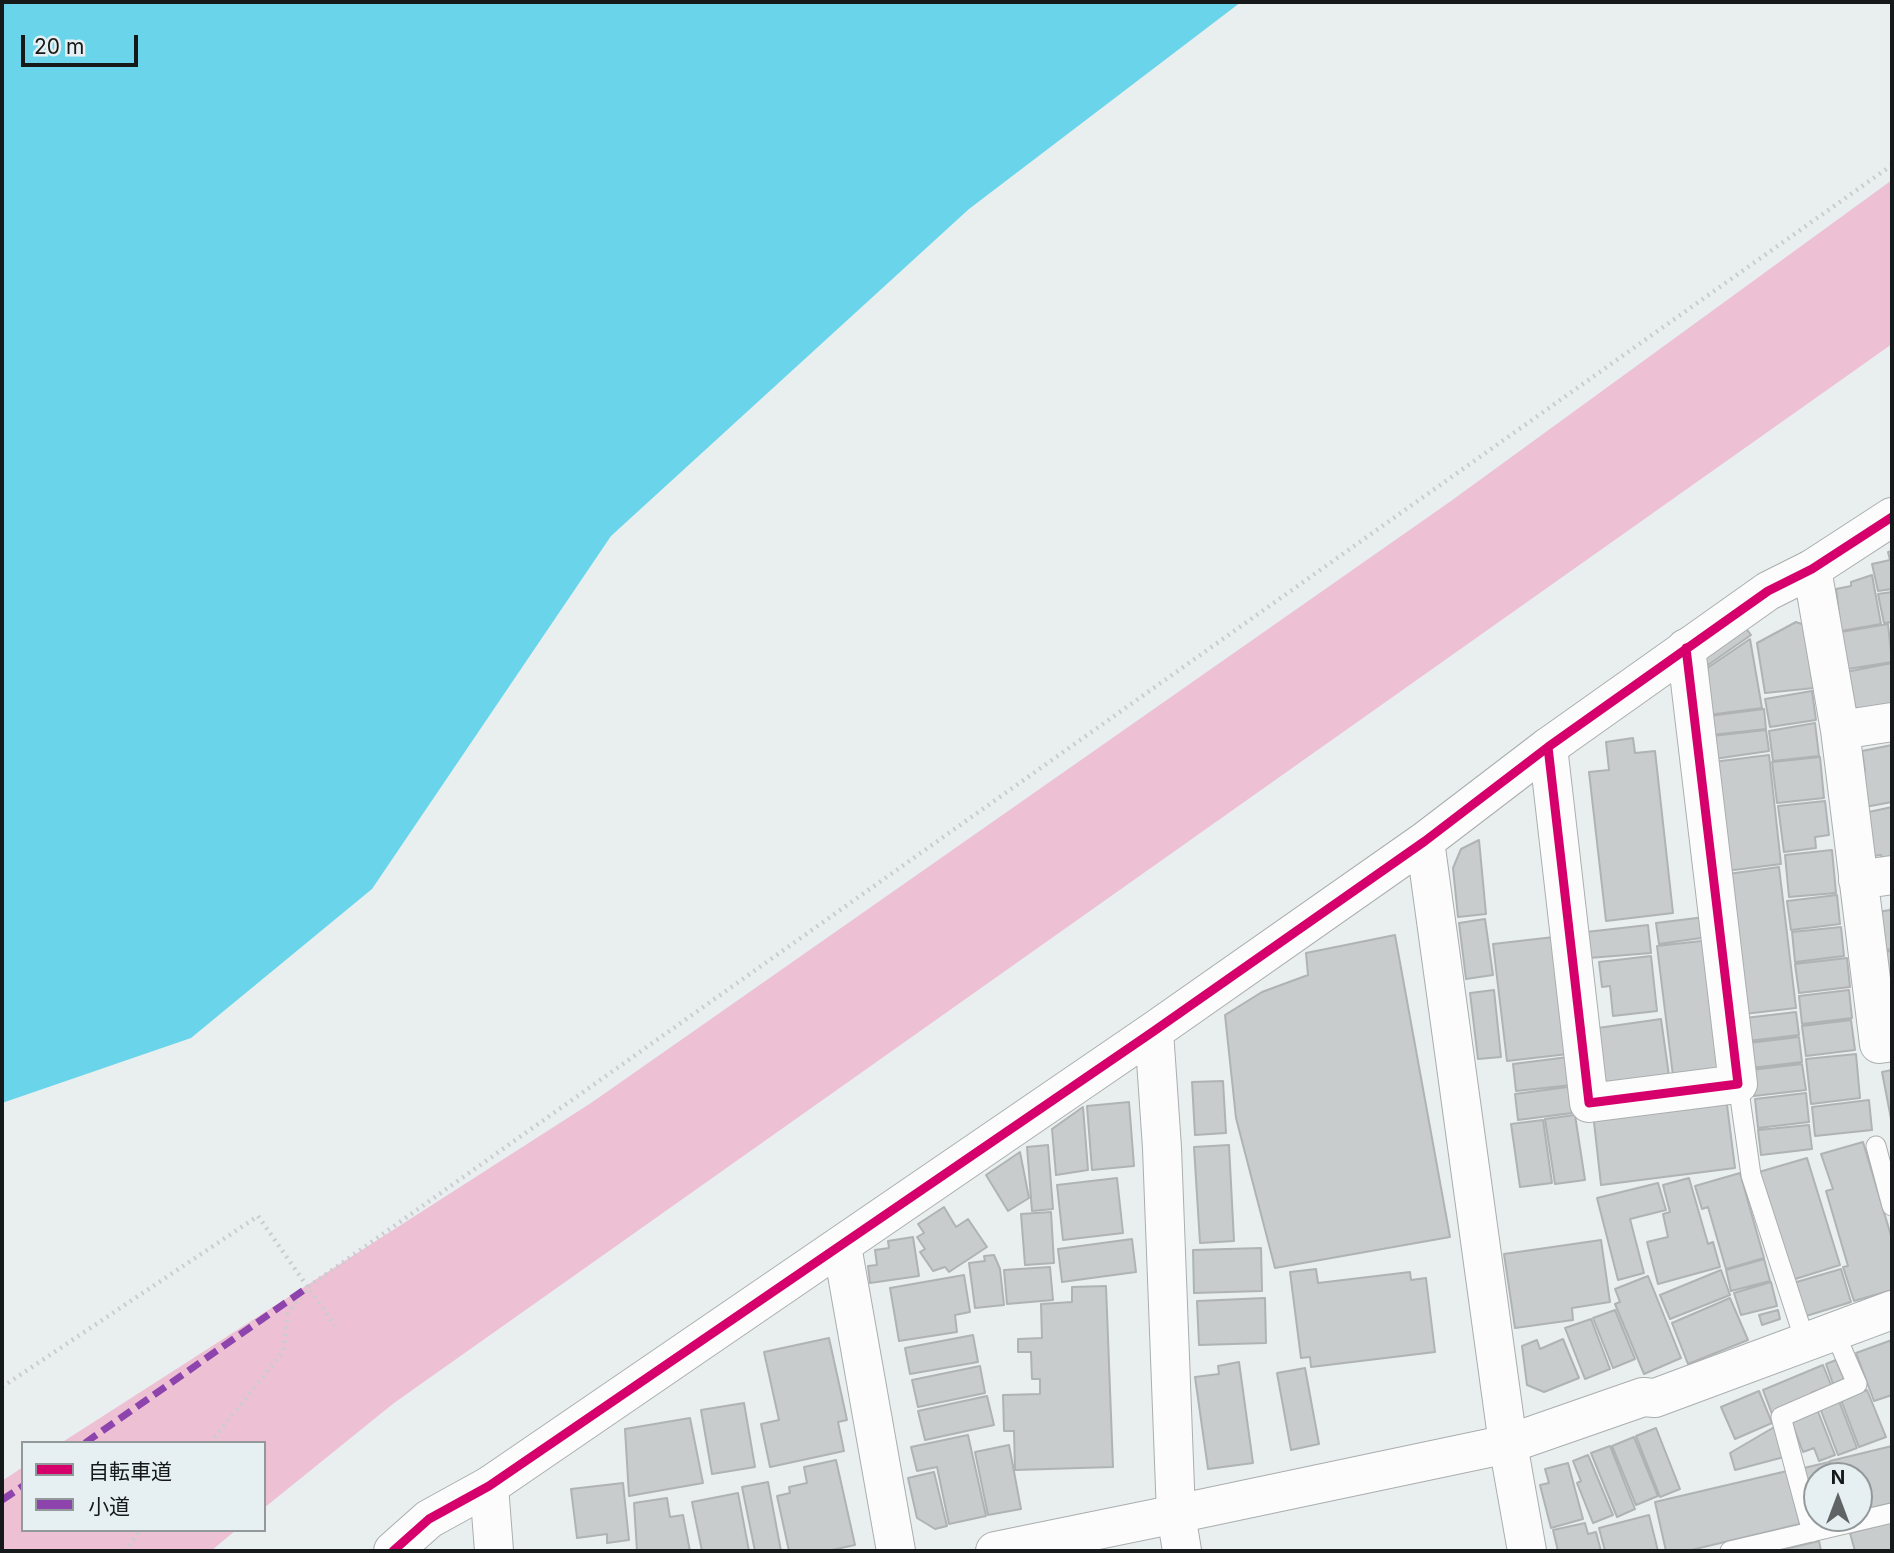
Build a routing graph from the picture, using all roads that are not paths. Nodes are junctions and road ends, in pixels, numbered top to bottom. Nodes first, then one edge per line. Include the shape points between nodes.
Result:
1 (1892, 517) edge
2 (1812, 569) junction
3 (1686, 649) junction
4 (1892, 722) edge
5 (1840, 730) junction
6 (1548, 747) junction
7 (1425, 841) junction
8 (1875, 878) edge
9 (1154, 1031) junction
10 (1892, 1042) edge
11 (1738, 1084) junction
12 (1875, 1146) dead end
13 (1892, 1206) edge
14 (842, 1246) junction
15 (1892, 1310) edge
16 (1819, 1336) junction
17 (1508, 1444) junction
18 (489, 1486) junction
19 (1803, 1499) edge
20 (1892, 1513) edge
21 (1176, 1514) junction
22 (1873, 1518) edge
23 (1812, 1532) edge
24 (393, 1551) edge
25 (494, 1551) edge
26 (897, 1551) edge
27 (995, 1551) edge
28 (1182, 1551) edge
29 (1527, 1551) edge
30 (1730, 1551) edge

1 - 2 street
2 - 3 street via 1768,591
2 - 5 street
3 - 6 street
3 - 11 street
4 - 5 street
5 - 8 street
6 - 7 street
6 - 11 street via 1589,1103
7 - 9 street
7 - 17 street
8 - 10 street via 1879,1044
9 - 14 street
9 - 21 street
11 - 16 lane via 1751,1175
12 - 13 lane
14 - 18 street
14 - 26 street
15 - 16 street
16 - 17 street via 1655,1398 1643,1397
16 - 19 lane via 1857,1384 1781,1417
17 - 21 street
17 - 29 street
18 - 24 street via 429,1519
18 - 25 street
20 - 22 lane
21 - 27 street
21 - 28 street
23 - 30 lane

